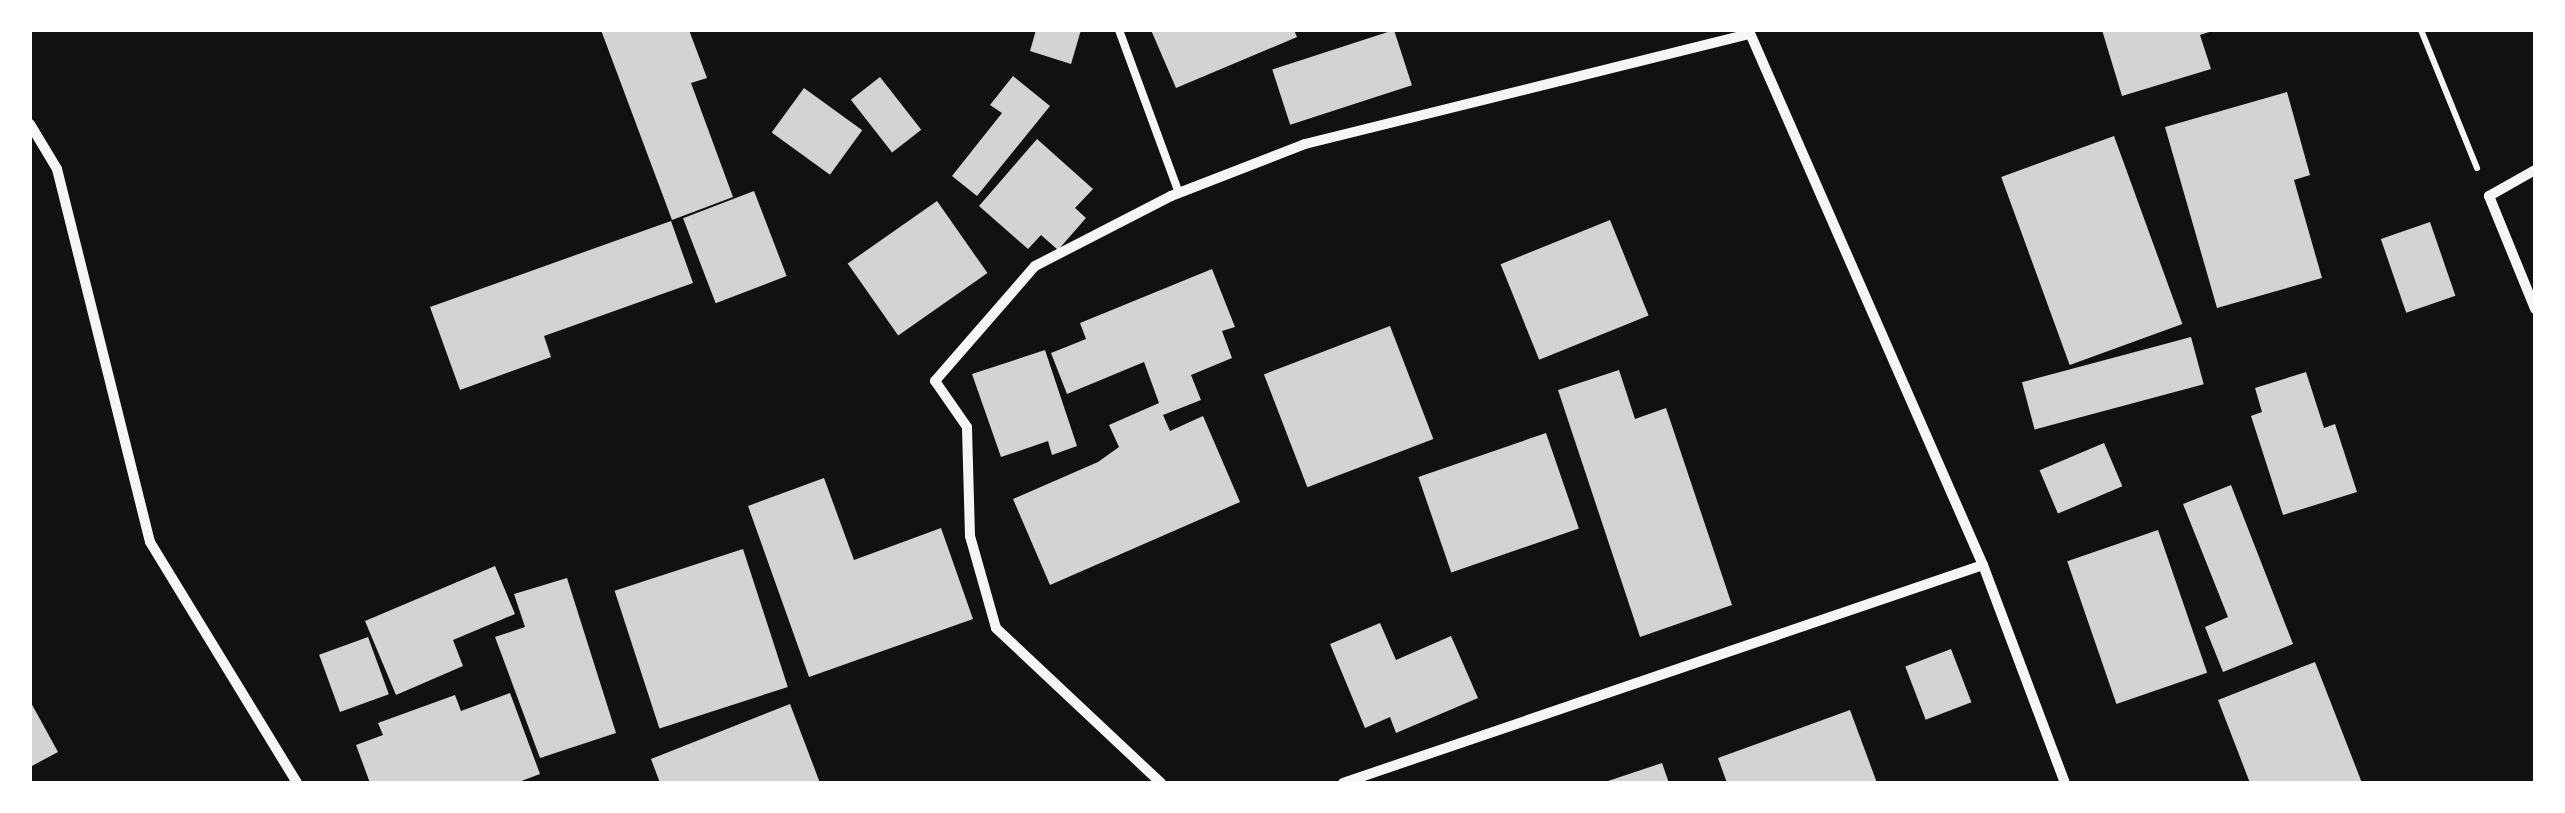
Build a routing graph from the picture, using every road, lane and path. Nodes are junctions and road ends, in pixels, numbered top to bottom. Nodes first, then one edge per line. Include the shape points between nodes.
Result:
1 (1119, 30) edge
2 (2422, 30) edge
3 (1750, 32) edge
4 (30, 124) edge
5 (2535, 170) edge
6 (1179, 193) junction
7 (2489, 196) junction
8 (2535, 308) edge
9 (1983, 565) junction
10 (297, 783) edge
11 (1161, 783) edge
12 (1345, 783) edge
13 (2065, 783) edge

1 - 6 lane
2 - 7 path
3 - 6 street via 1305,144
3 - 9 street
4 - 10 street via 56,170 150,542
5 - 7 street
6 - 11 street via 1035,266 935,381 967,427 970,536 996,628
7 - 8 street
9 - 12 street
9 - 13 street

